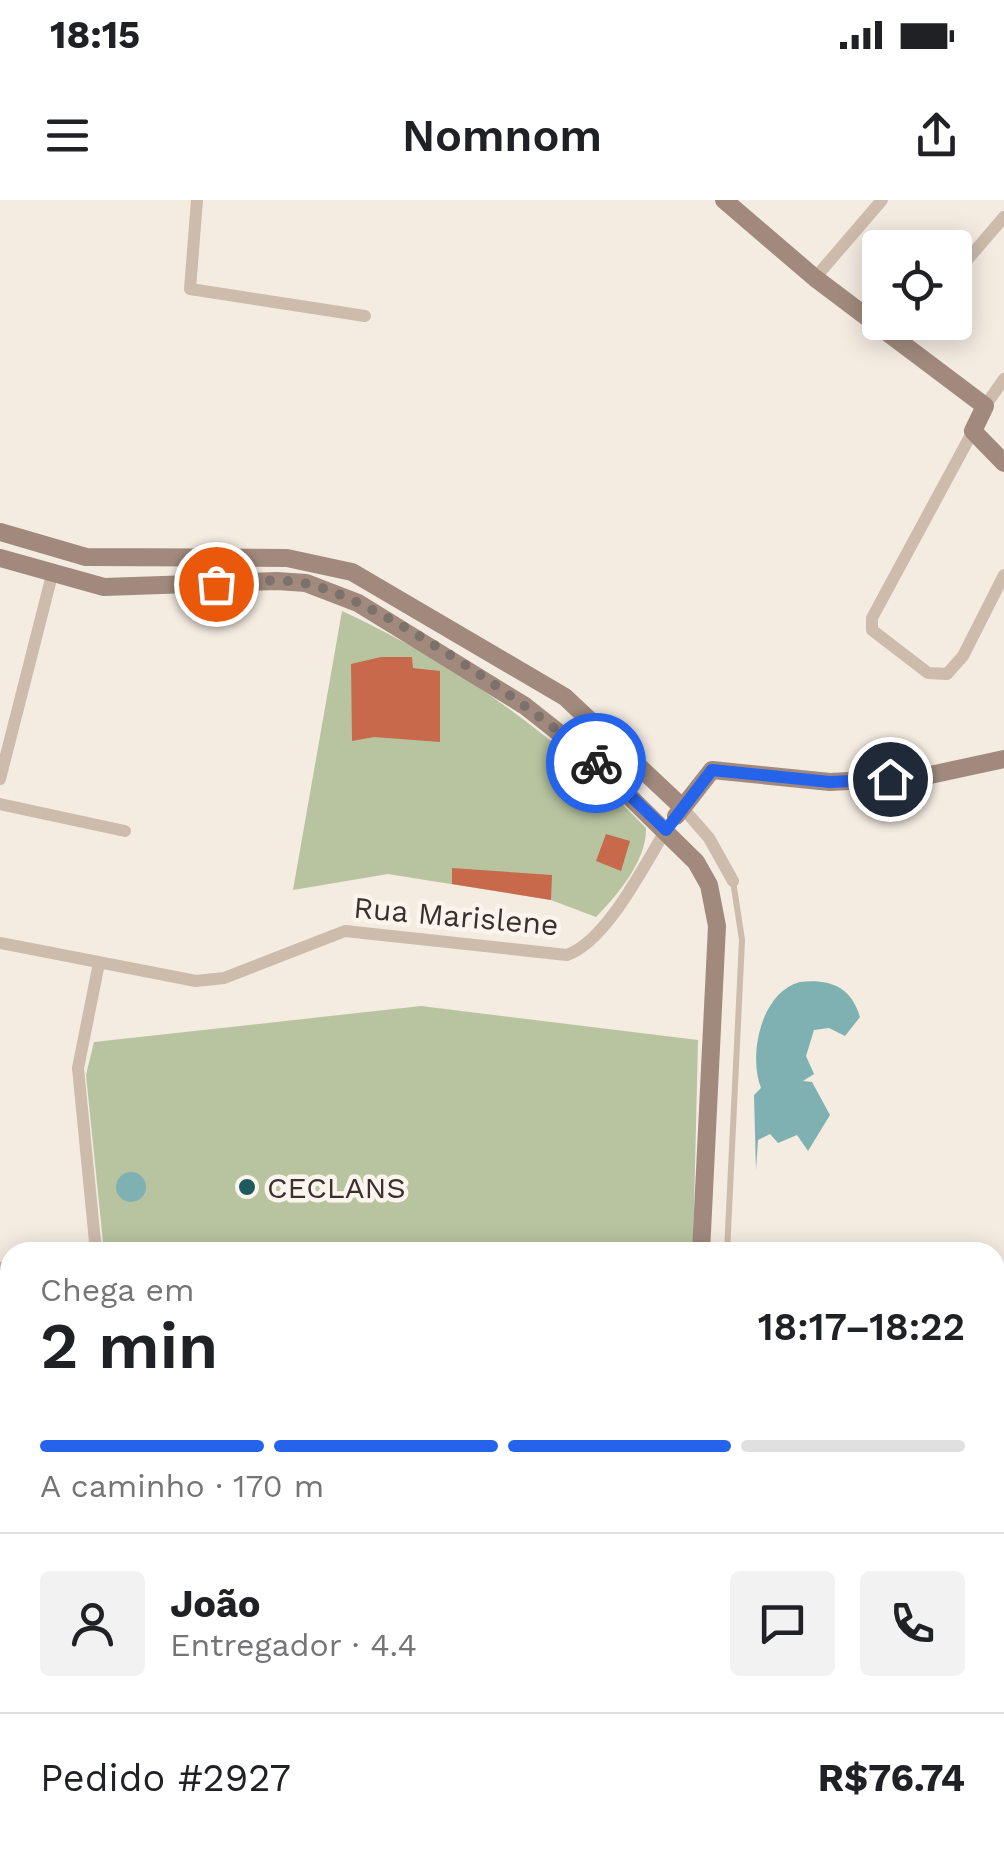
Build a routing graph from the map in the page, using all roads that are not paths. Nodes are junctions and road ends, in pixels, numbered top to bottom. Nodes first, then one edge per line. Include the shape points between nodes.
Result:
1 (197, 200) edge
2 (882, 200) edge
3 (733, 203) edge
4 (1004, 217) edge
5 (972, 254) edge
6 (815, 278) junction
7 (366, 316) dead end
8 (896, 342) joint
9 (1004, 379) edge
10 (985, 406) junction
11 (973, 431) junction
12 (1004, 463) edge
13 (0, 532) edge
14 (0, 558) edge
15 (52, 574) junction
16 (1004, 575) edge
17 (544, 682) junction
18 (525, 706) junction
19 (1004, 759) edge
20 (1, 777) edge
21 (0, 792) edge
22 (0, 804) edge
23 (682, 808) junction
24 (666, 830) junction
25 (125, 832) dead end
26 (733, 881) joint
27 (0, 943) edge
28 (99, 963) junction
29 (94, 1242) edge
30 (701, 1242) edge
31 (727, 1242) edge
32 (0, 1465) edge
33 (0, 1476) edge

1 - 7 street via 190,289
2 - 6 street
3 - 6 street
4 - 5 street
6 - 8 street
8 - 10 street
9 - 10 street
10 - 11 street
11 - 12 street
11 - 16 street via 872,618 874,635 928,673 947,674
13 - 17 street via 86,557 332,564
14 - 15 street
15 - 18 street via 104,587 277,581 319,587 388,620
15 - 20 street
17 - 18 street
17 - 23 street
18 - 24 street
19 - 23 street, Rua Marislene via 921,777 830,782 712,770
20 - 21 street
22 - 25 street
23 - 24 street, Rua Marislene
23 - 26 street
24 - 28 street, Rua Marislene via 617,907 583,947 567,954 360,930 210,982
24 - 30 street via 709,885 717,926
26 - 31 lane via 742,940
27 - 28 street, Rua Marislene
28 - 29 street via 78,1068
32 - 33 lane

